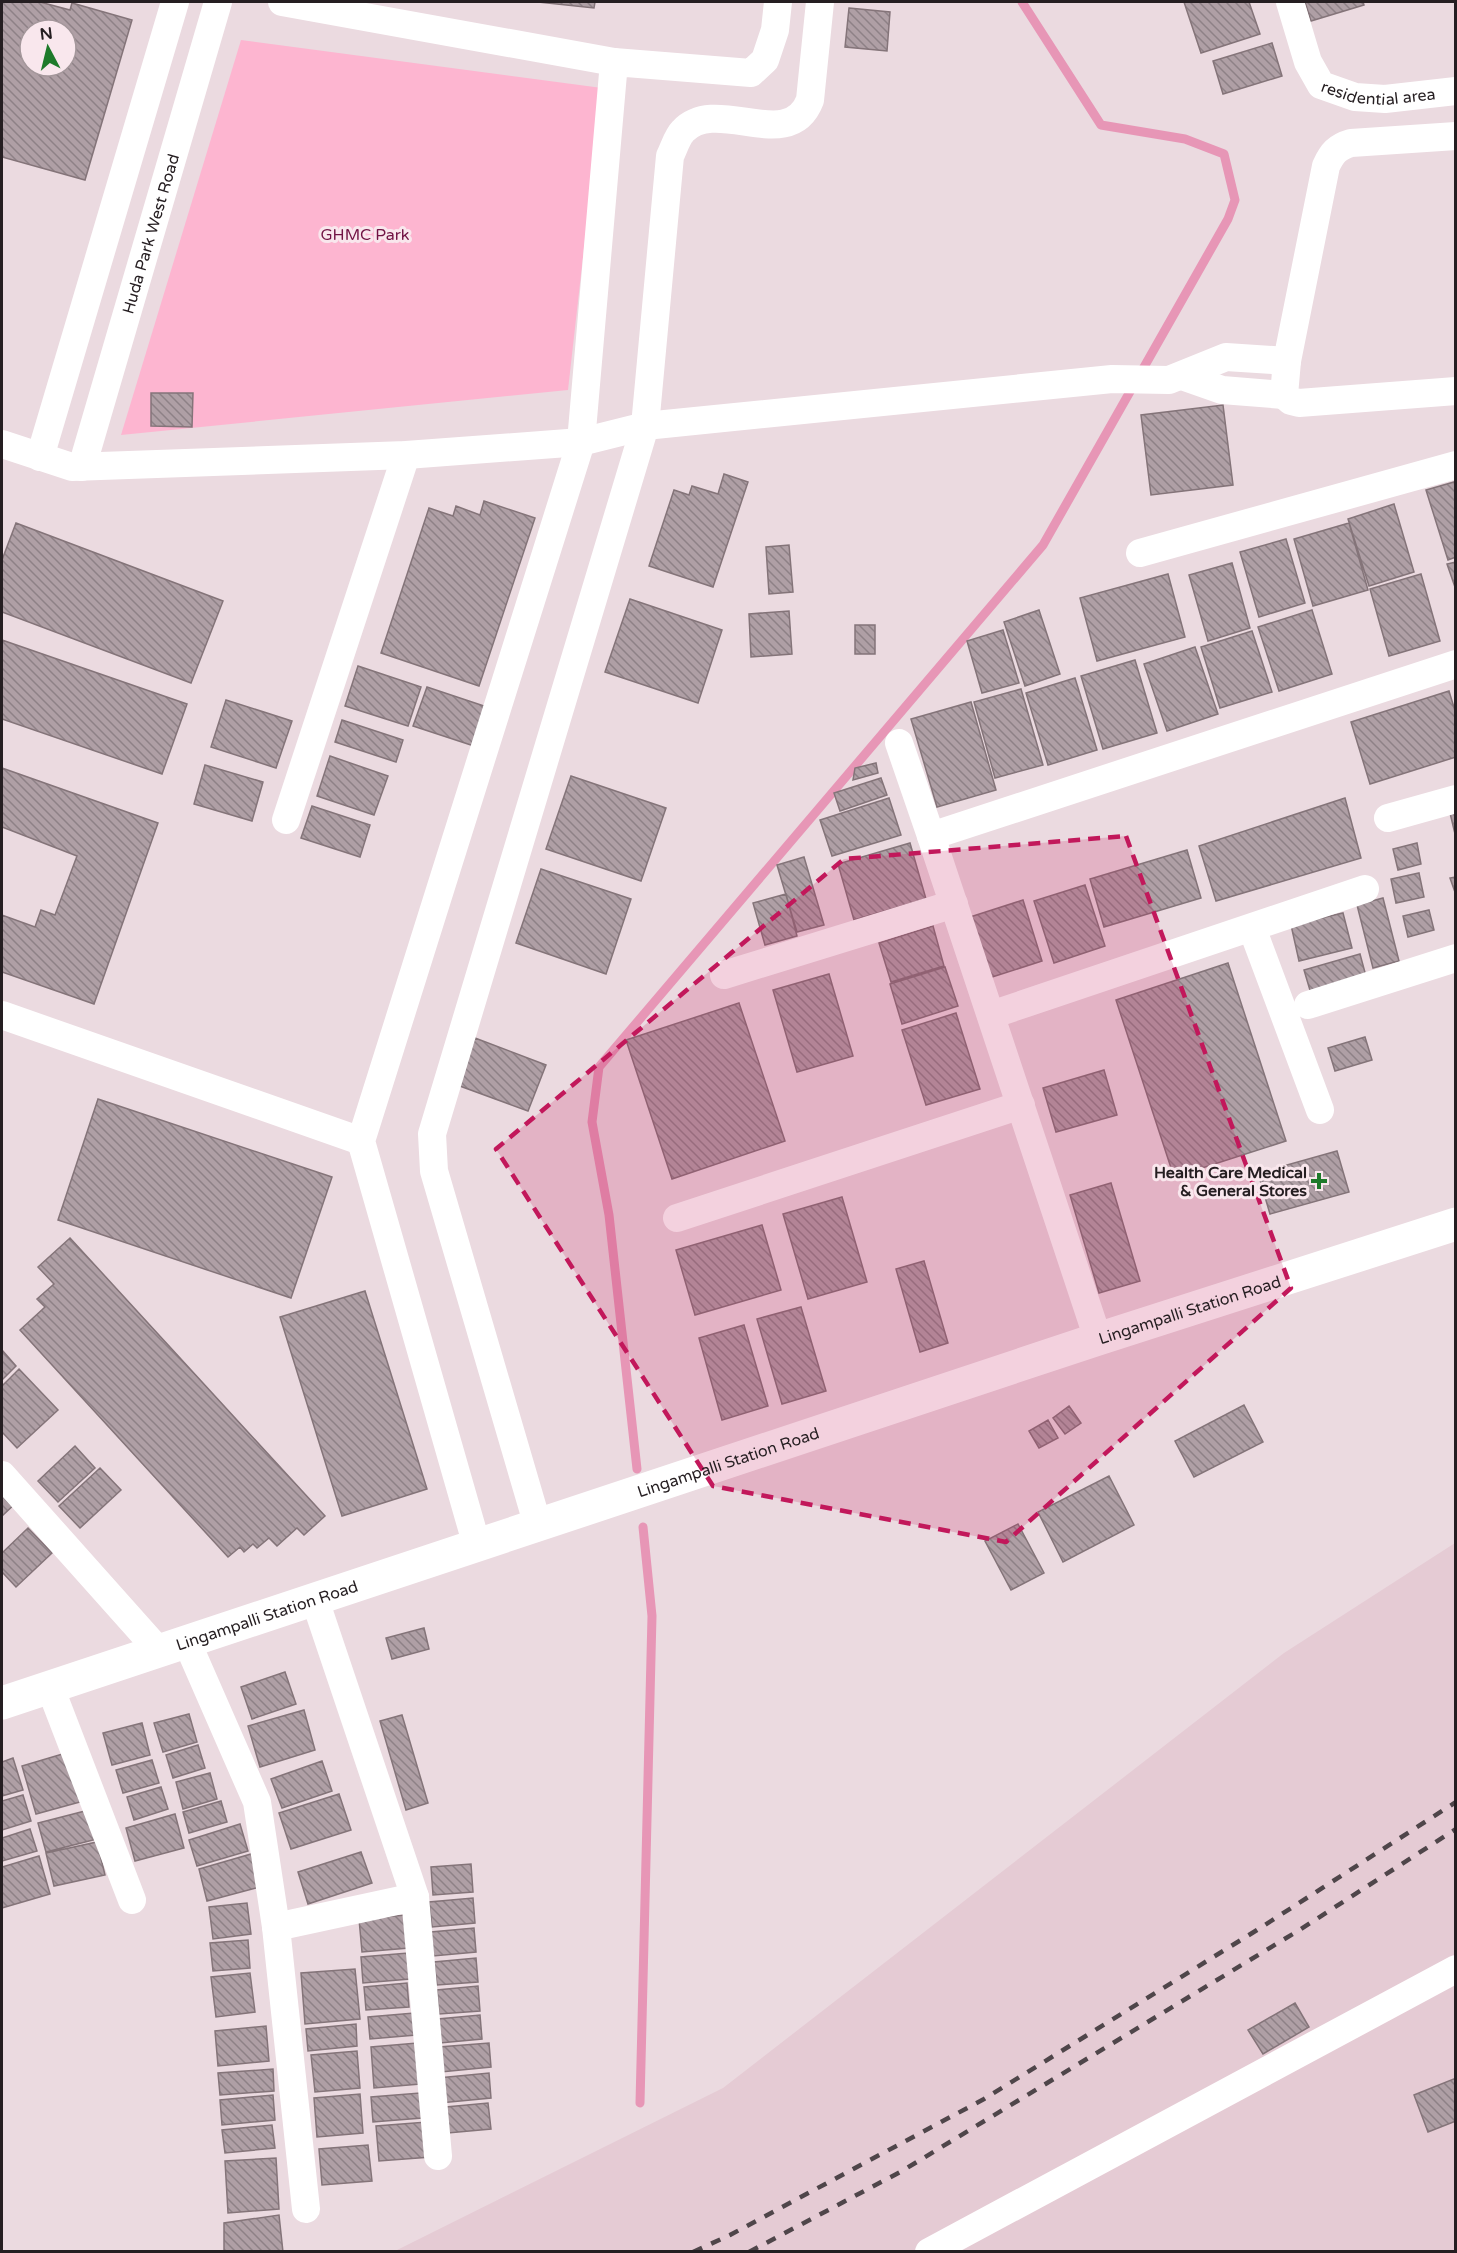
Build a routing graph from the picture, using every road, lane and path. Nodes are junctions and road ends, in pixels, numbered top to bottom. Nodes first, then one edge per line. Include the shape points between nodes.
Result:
1 (175, 2) edge
2 (218, 2) edge
3 (282, 2) edge
4 (778, 2) edge
5 (820, 2) edge
6 (1290, 2) edge
7 (614, 62) junction
8 (1455, 90) edge
9 (1455, 136) edge
10 (1287, 361) junction
11 (1176, 378) junction
12 (1455, 391) edge
13 (1284, 394) junction
14 (645, 426) junction
15 (581, 442) junction
16 (2, 444) edge
17 (406, 455) junction
18 (40, 457) junction
19 (1455, 465) edge
20 (82, 467) junction
21 (1140, 553) dead end
22 (1455, 664) edge
23 (899, 743) dead end
24 (1455, 799) edge
25 (1389, 818) dead end
26 (286, 820) dead end
27 (931, 836) junction
28 (1365, 889) dead end
29 (954, 904) junction
30 (1252, 928) junction
31 (1455, 958) edge
32 (724, 975) dead end
33 (1308, 1005) dead end
34 (2, 1015) edge
35 (991, 1015) junction
36 (1021, 1105) junction
37 (1320, 1110) dead end
38 (361, 1142) junction
39 (677, 1218) dead end
40 (1455, 1224) edge
41 (1098, 1339) junction
42 (2, 1475) edge
43 (538, 1526) junction
44 (477, 1546) junction
45 (315, 1600) junction
46 (173, 1647) junction
47 (50, 1687) junction
48 (2, 1703) edge
49 (415, 1897) junction
50 (132, 1900) dead end
51 (276, 1927) junction
52 (1455, 1969) edge
53 (438, 2156) dead end
54 (306, 2209) dead end
55 (929, 2252) edge

1 - 18 street
2 - 20 street, Huda Park West Road
3 - 7 street
4 - 7 street via 775,30 765,60 751,73
5 - 14 street via 810,100 805,112 792,123 780,124 710,118 683,130 670,156
6 - 8 street, residential area via 1308,62 1321,85 1355,97 1384,99
7 - 15 street
9 - 10 street via 1351,143 1332,154 1326,166
10 - 11 street via 1226,357
10 - 13 street
11 - 13 street via 1222,390
11 - 14 street via 1112,379
12 - 13 street via 1299,403
14 - 15 street
14 - 43 street via 432,1134 434,1171
15 - 17 street
15 - 38 street
16 - 18 street
17 - 20 street
17 - 26 street
18 - 20 street
19 - 21 street
22 - 27 street
23 - 27 street
24 - 25 street
27 - 29 street
28 - 30 street
29 - 32 street
29 - 35 street
30 - 35 street
30 - 37 street
31 - 33 street
34 - 38 street
35 - 36 street
36 - 39 street
36 - 41 street
38 - 44 street
40 - 41 street, Lingampalli Station Road
41 - 43 street, Lingampalli Station Road
42 - 46 street
43 - 44 street, Lingampalli Station Road
44 - 45 street, Lingampalli Station Road
45 - 46 street, Lingampalli Station Road
45 - 49 street
46 - 47 street, Lingampalli Station Road
46 - 51 street via 257,1802
47 - 48 street, Lingampalli Station Road
47 - 50 street
49 - 51 street
49 - 53 street
51 - 54 street
52 - 55 street

